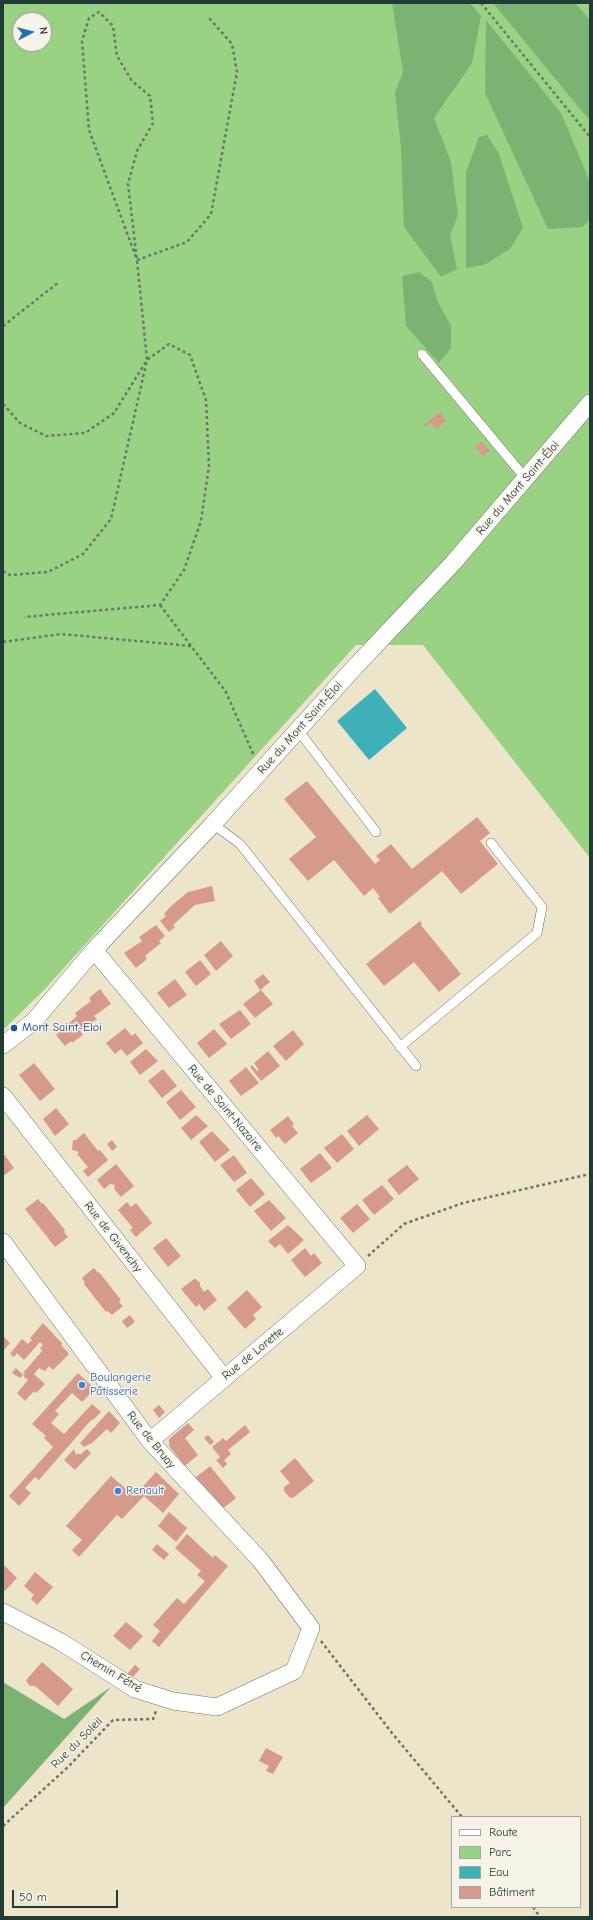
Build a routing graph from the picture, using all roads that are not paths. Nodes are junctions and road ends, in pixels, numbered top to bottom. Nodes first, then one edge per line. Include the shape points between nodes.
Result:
1 (422, 354) dead end
2 (590, 403) edge
3 (526, 479) junction
4 (298, 730) junction
5 (213, 824) junction
6 (376, 832) dead end
7 (491, 842) dead end
8 (94, 950) junction
9 (3, 1045) edge
10 (400, 1047) junction
11 (416, 1066) dead end
12 (3, 1096) edge
13 (3, 1242) edge
14 (357, 1266) joint
15 (224, 1378) junction
16 (150, 1442) junction
17 (3, 1612) edge
18 (311, 1628) joint

1 - 3 lane
2 - 3 street, Rue du Mont Saint-Éloi
3 - 4 street, Rue du Mont Saint-Éloi via 453,563
4 - 5 street, Rue du Mont Saint-Éloi
4 - 6 lane
5 - 8 street, Rue du Mont Saint-Éloi
5 - 10 lane via 240,844
7 - 10 lane via 542,907 536,933
8 - 9 street, Rue du Mont Saint-Éloi via 34,1021
8 - 14 street, Rue de Saint-Nazaire
10 - 11 lane
12 - 15 street, Rue de Givenchy
13 - 16 street, Rue de Bruay
14 - 15 street, Rue de Lorette
15 - 16 street, Rue de Lorette
16 - 18 street, Rue de Bruay via 260,1561
17 - 18 street, Chemin Fétré via 61,1642 135,1689 173,1701 216,1707 294,1671

